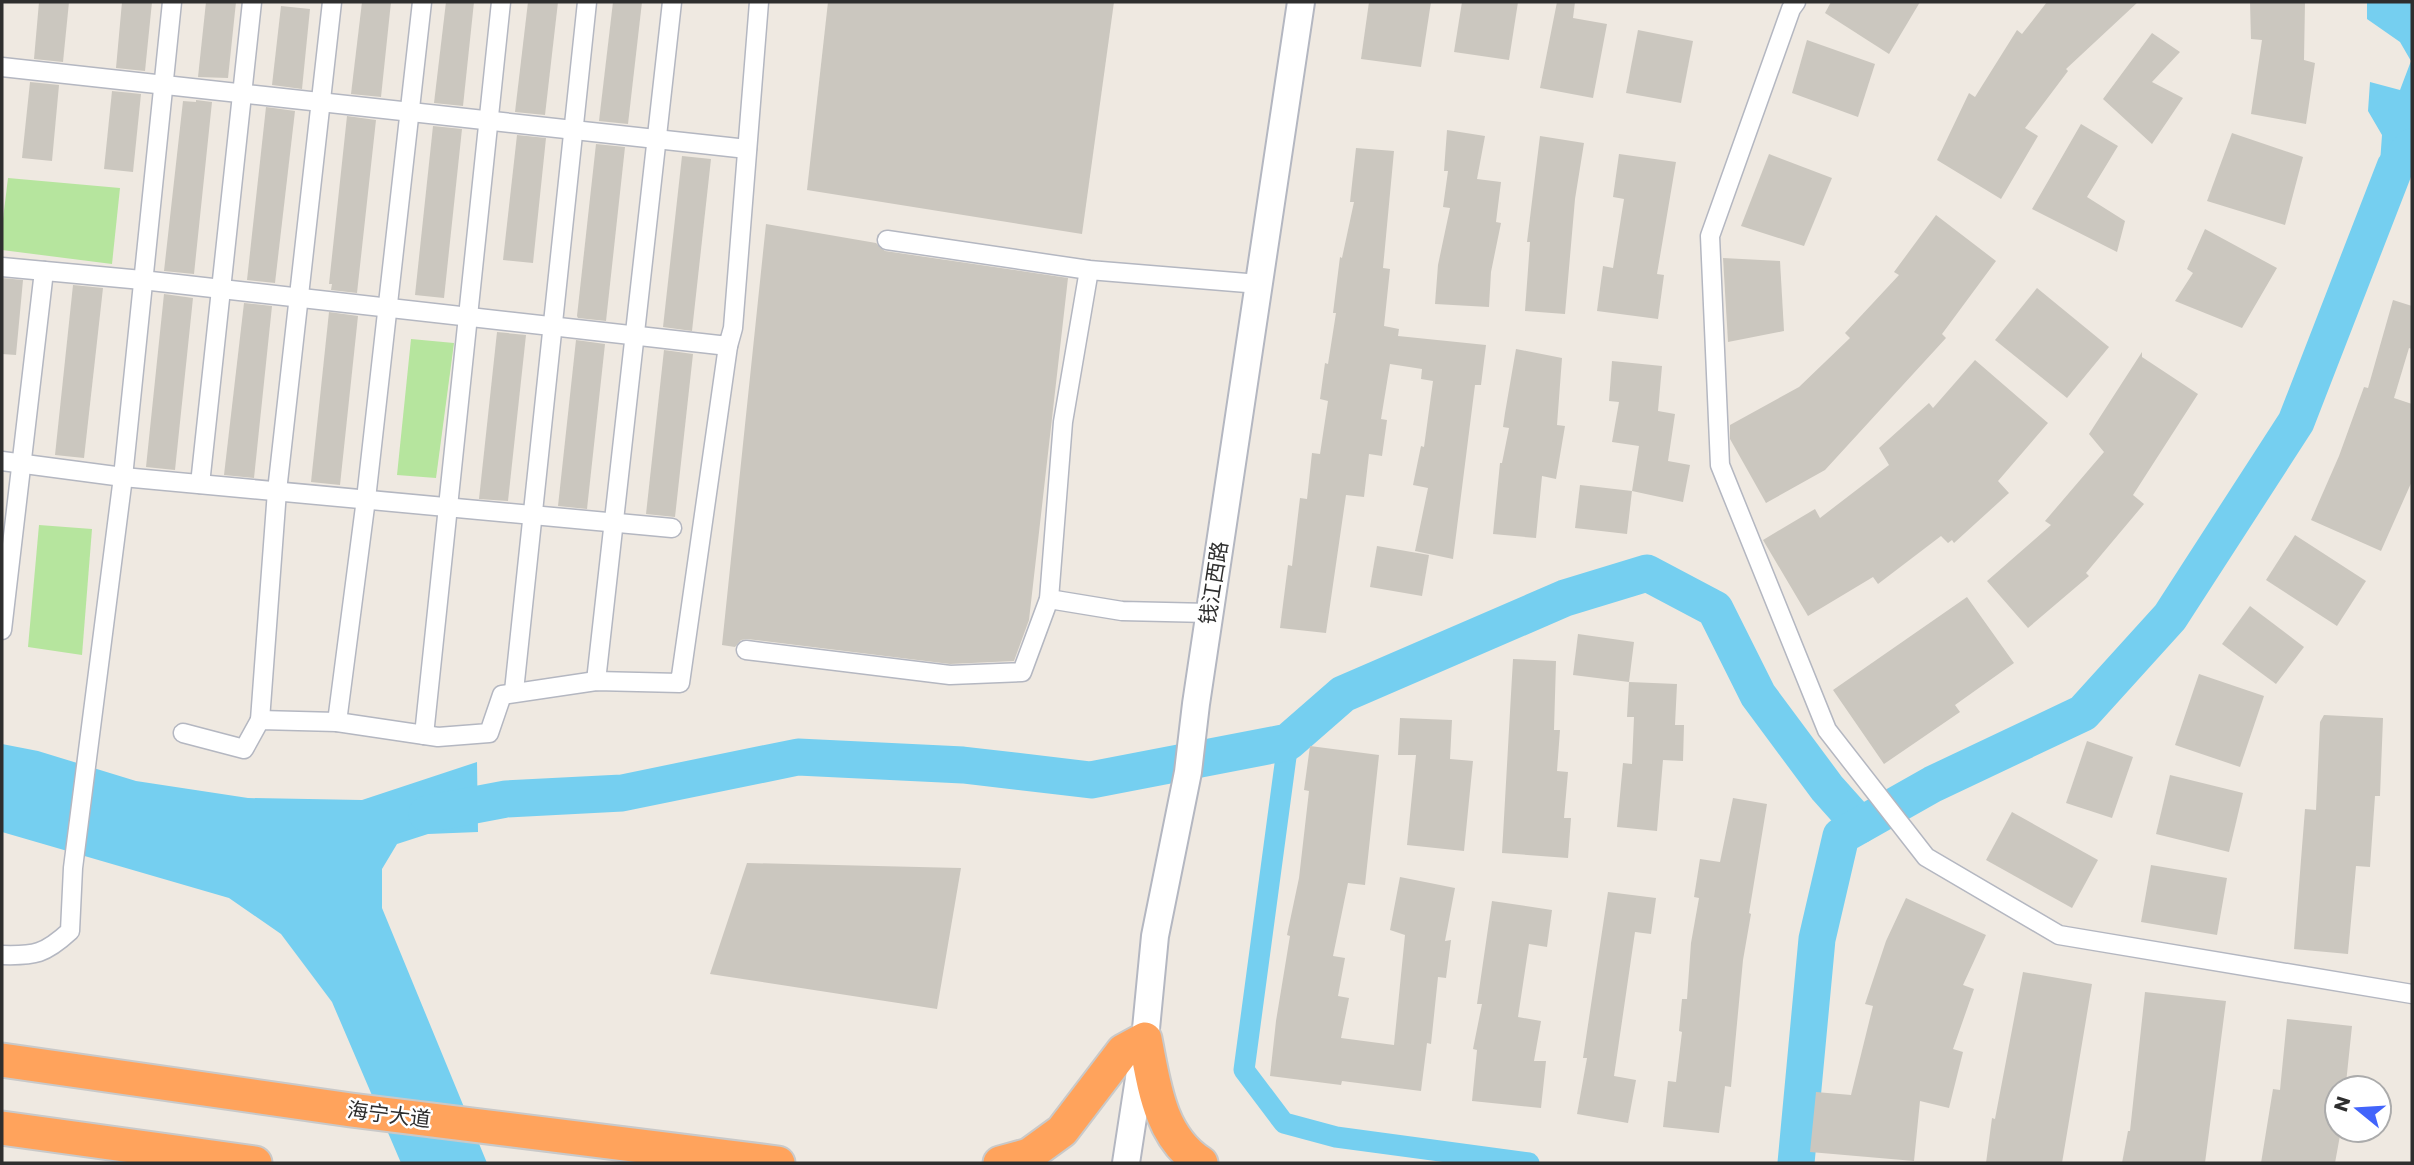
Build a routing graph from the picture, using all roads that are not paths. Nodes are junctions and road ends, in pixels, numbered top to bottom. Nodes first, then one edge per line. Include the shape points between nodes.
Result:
1 (173, 2) edge
2 (252, 2) edge
3 (332, 2) edge
4 (422, 2) edge
5 (501, 2) edge
6 (587, 2) edge
7 (672, 2) edge
8 (759, 2) edge
9 (1301, 2) edge
10 (1796, 2) edge
11 (2, 66) edge
12 (163, 84) junction
13 (242, 93) junction
14 (321, 102) junction
15 (409, 112) junction
16 (489, 120) junction
17 (573, 130) junction
18 (656, 139) junction
19 (747, 149) junction
20 (887, 240) dead end
21 (2, 267) edge
22 (1089, 270) junction
23 (44, 271) junction
24 (142, 280) junction
25 (1259, 284) junction
26 (221, 289) junction
27 (299, 298) junction
28 (387, 308) junction
29 (469, 317) junction
30 (553, 326) junction
31 (634, 335) junction
32 (728, 346) junction
33 (2, 461) edge
34 (22, 464) junction
35 (123, 477) junction
36 (200, 484) junction
37 (277, 491) junction
38 (366, 499) junction
39 (446, 507) junction
40 (533, 515) junction
41 (613, 523) junction
42 (672, 528) dead end
43 (1049, 599) junction
44 (1209, 613) junction
45 (2, 630) edge
46 (746, 650) dead end
47 (596, 681) junction
48 (514, 691) junction
49 (260, 720) junction
50 (337, 722) junction
51 (184, 733) dead end
52 (424, 735) junction
53 (2, 955) edge
54 (2412, 994) edge
55 (1145, 1039) junction
56 (2, 1060) edge
57 (2, 1128) edge
58 (254, 1163) edge
59 (778, 1163) edge
60 (1000, 1163) edge
61 (1126, 1163) edge
62 (1201, 1163) edge

1 - 12 street
2 - 13 street
3 - 14 street
4 - 15 street
5 - 16 street
6 - 17 street
7 - 18 street
8 - 19 street
9 - 25 main road, 钱江西路
10 - 54 street via 1710,236 1720,465 1827,730 1926,857 2059,935
11 - 12 street
12 - 13 street
12 - 24 street
13 - 14 street
13 - 26 street
14 - 15 street
14 - 27 street
15 - 16 street
15 - 28 street
16 - 17 street
16 - 29 street
17 - 18 street
17 - 30 street
18 - 19 street
18 - 31 street
19 - 32 street
20 - 22 street
21 - 23 street
22 - 25 street
22 - 43 street via 1063,422
23 - 24 street
23 - 34 street
24 - 26 street
24 - 35 street
25 - 44 main road, 钱江西路
26 - 27 street
26 - 36 street
27 - 28 street
27 - 37 street
28 - 29 street
28 - 38 street
29 - 30 street
29 - 39 street
30 - 31 street
30 - 40 street
31 - 32 street
31 - 41 street
32 - 47 street via 680,683
33 - 34 street
34 - 35 street
34 - 45 street
35 - 36 street
35 - 53 street via 73,868 70,931 53,947 32,955
36 - 37 street
37 - 38 street
37 - 49 street
38 - 39 street
38 - 50 street
39 - 40 street
39 - 52 street
40 - 41 street
40 - 48 street
41 - 42 street
41 - 47 street
43 - 44 street via 1122,611
43 - 46 street via 1022,672 950,675
44 - 55 main road, 钱江西路 via 1188,772 1155,936
47 - 48 street
48 - 52 street via 502,695 489,733
49 - 50 street
49 - 51 street via 244,749
50 - 52 street
55 - 60 highway via 1123,1051 1062,1131 1029,1155
55 - 61 main road, 钱江西路
55 - 62 highway via 1158,1104 1171,1133
56 - 59 highway, 海宁大道 via 351,1110
57 - 58 highway

